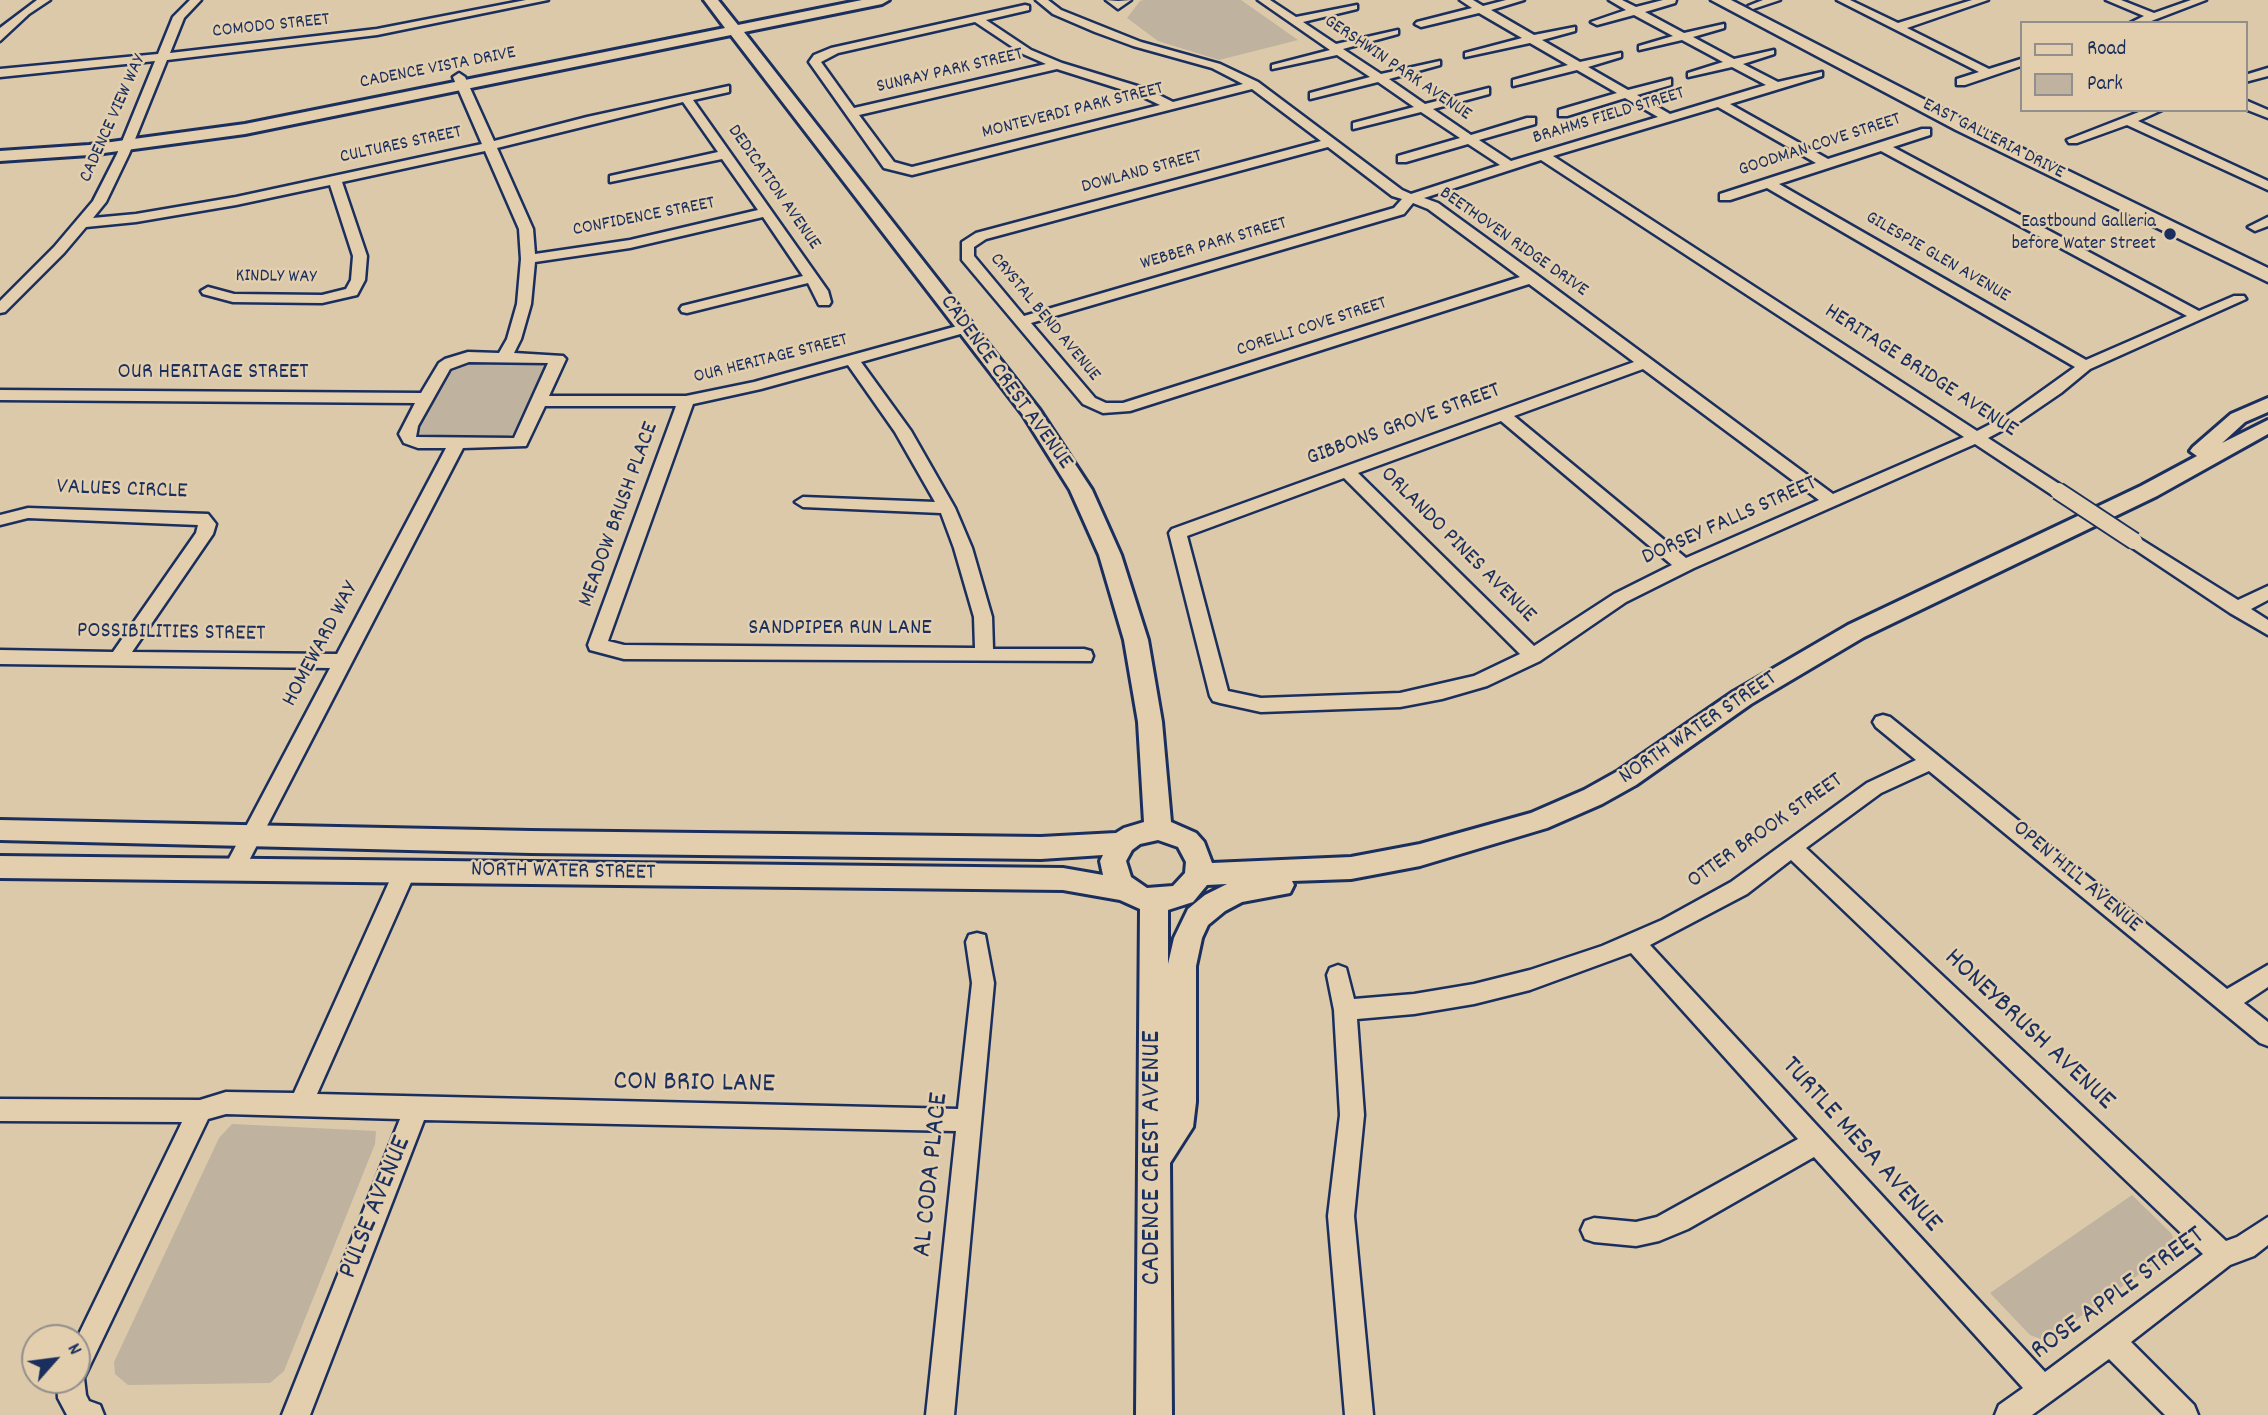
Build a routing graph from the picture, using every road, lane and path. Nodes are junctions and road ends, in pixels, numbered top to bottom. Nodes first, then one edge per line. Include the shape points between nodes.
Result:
1 (44, 0) edge
2 (195, 0) edge
3 (543, 0) edge
4 (711, 0) edge
5 (842, 0) edge
6 (1041, 0) edge
7 (1061, 0) edge
8 (1263, 0) edge
9 (1465, 0) edge
10 (1519, 0) edge
11 (1614, 0) edge
12 (1720, 0) edge
13 (1775, 0) edge
14 (1842, 0) edge
15 (1954, 0) edge
16 (1983, 0) edge
17 (2111, 0) edge
18 (2201, 0) edge
19 (873, 1) edge
20 (1671, 1) edge
21 (1746, 3) edge
22 (1966, 5) junction
23 (1026, 8) dead end
24 (1353, 8) dead end
25 (1481, 9) junction
26 (1635, 11) junction
27 (2153, 16) junction
28 (977, 19) junction
29 (1078, 19) junction
30 (1295, 21) junction
31 (2140, 21) edge
32 (1597, 22) dead end
33 (1421, 24) dead end
34 (731, 26) junction
35 (1720, 26) dead end
36 (1898, 27) junction
37 (1571, 29) dead end
38 (1394, 32) dead end
39 (1683, 37) junction
40 (0, 38) edge
41 (1532, 39) junction
42 (1643, 48) dead end
43 (1337, 50) junction
44 (1770, 52) dead end
45 (1469, 55) dead end
46 (1617, 55) dead end
47 (163, 56) junction
48 (2020, 62) edge
49 (1436, 63) dead end
50 (1733, 63) junction
51 (1058, 65) junction
52 (1578, 66) junction
53 (1276, 67) dead end
54 (2268, 72) edge
55 (0, 73) edge
56 (1989, 73) junction
57 (1818, 74) dead end
58 (1692, 75) dead end
59 (1380, 78) junction
60 (2247, 78) edge
61 (461, 81) junction
62 (1667, 82) dead end
63 (1961, 82) dead end
64 (1517, 83) dead end
65 (1254, 85) junction
66 (1776, 86) junction
67 (725, 89) dead end
68 (1485, 91) dead end
69 (1627, 94) junction
70 (1314, 96) dead end
71 (686, 98) junction
72 (1720, 103) junction
73 (2247, 105) edge
74 (1174, 107) junction
75 (1423, 108) junction
76 (2150, 112) edge
77 (850, 113) junction
78 (1563, 113) dead end
79 (2268, 114) edge
80 (1668, 118) junction
81 (2127, 120) junction
82 (1531, 121) dead end
83 (1356, 126) dead end
84 (1926, 132) dead end
85 (1470, 139) junction
86 (2073, 140) dead end
87 (127, 141) junction
88 (1329, 143) junction
89 (491, 146) junction
90 (1882, 146) junction
91 (0, 147) edge
92 (726, 153) junction
93 (0, 156) edge
94 (1545, 157) junction
95 (1402, 159) dead end
96 (1827, 164) junction
97 (1511, 167) junction
98 (615, 179) dead end
99 (335, 180) junction
100 (1769, 183) junction
101 (2268, 186) edge
102 (1725, 197) dead end
103 (1412, 198) junction
104 (766, 212) junction
105 (82, 223) junction
106 (967, 245) joint
107 (528, 259) junction
108 (2268, 259) edge
109 (2268, 276) edge
110 (812, 278) junction
111 (1532, 278) junction
112 (208, 290) dead end
113 (2239, 299) dead end
114 (824, 302) dead end
115 (0, 309) edge
116 (687, 309) dead end
117 (2197, 316) junction
118 (1021, 321) junction
119 (966, 328) junction
120 (504, 358) junction
121 (852, 360) junction
122 (1645, 363) junction
123 (2085, 366) junction
124 (0, 395) edge
125 (426, 398) junction
126 (539, 401) junction
127 (687, 401) junction
128 (2268, 404) edge
129 (1103, 408) joint
130 (1503, 415) junction
131 (2268, 426) edge
132 (1976, 438) junction
133 (457, 443) junction
134 (1346, 471) junction
135 (2168, 480) junction
136 (803, 502) dead end
137 (1831, 502) junction
138 (947, 508) junction
139 (0, 520) edge
140 (1684, 566) junction
141 (2268, 592) edge
142 (2236, 608) junction
143 (2268, 629) edge
144 (597, 645) joint
145 (984, 655) junction
146 (1084, 656) dead end
147 (1533, 656) junction
148 (0, 657) edge
149 (118, 658) junction
150 (341, 661) junction
151 (1220, 696) joint
152 (1883, 722) dead end
153 (1931, 761) junction
154 (0, 830) edge
155 (1158, 830) junction
156 (252, 835) junction
157 (1122, 843) junction
158 (1793, 849) junction
159 (0, 867) edge
160 (1350, 868) junction
161 (234, 870) junction
162 (405, 871) junction
163 (1199, 874) junction
164 (1125, 890) junction
165 (1154, 900) junction
166 (977, 942) dead end
167 (1633, 942) junction
168 (1338, 975) dead end
169 (2268, 975) edge
170 (2226, 1002) junction
171 (1345, 1010) junction
172 (2268, 1036) edge
173 (301, 1104) junction
174 (416, 1109) junction
175 (0, 1110) edge
176 (201, 1111) junction
177 (970, 1120) junction
178 (1815, 1143) junction
179 (1153, 1160) junction
180 (2268, 1229) edge
181 (1594, 1230) dead end
182 (2222, 1255) junction
183 (91, 1338) edge
184 (2111, 1341) junction
185 (2043, 1390) junction
186 (72, 1394) edge
187 (90, 1415) edge
188 (296, 1415) edge
189 (940, 1415) edge
190 (1154, 1415) edge
191 (1359, 1415) edge
192 (2009, 1415) edge
193 (2184, 1415) edge

1 - 40 street
2 - 47 street, CADENCE VIEW WAY via 179,17
3 - 47 street, COMODO STREET via 377,32
4 - 34 street, CADENCE CREST AVENUE
5 - 34 street, CADENCE VISTA DRIVE
6 - 29 street, BEETHOVEN RIDGE DRIVE
7 - 29 street, BEETHOVEN RIDGE DRIVE
8 - 30 street, GERSHWIN PARK AVENUE
9 - 25 street
10 - 25 street
11 - 26 street
12 - 109 main road, EAST GALLERIA DRIVE
13 - 21 street
14 - 36 street
15 - 22 street
16 - 22 street
17 - 27 street
18 - 27 street
19 - 34 street, CADENCE VISTA DRIVE
20 - 26 street
21 - 108 main road, EAST GALLERIA DRIVE
22 - 36 street
23 - 28 street
24 - 30 street
25 - 33 street
25 - 41 street
26 - 32 street
26 - 39 street
27 - 31 street
28 - 51 street via 1027,52
28 - 77 street via 818,57 815,62
29 - 65 street, BEETHOVEN RIDGE DRIVE via 1137,44 1216,66
30 - 43 street, GERSHWIN PARK AVENUE
34 - 61 street, CADENCE VISTA DRIVE
34 - 119 street, CADENCE CREST AVENUE
35 - 39 street
36 - 56 street
37 - 41 street
38 - 43 street
39 - 42 street
39 - 50 street
41 - 45 street
41 - 52 street
43 - 53 street
43 - 59 street, GERSHWIN PARK AVENUE
44 - 50 street
46 - 52 street
47 - 55 street, COMODO STREET
47 - 87 street, CADENCE VIEW WAY
48 - 56 street
49 - 59 street
50 - 58 street
50 - 66 street
51 - 74 street via 1143,92
51 - 77 street, SUNRAY PARK STREET
52 - 64 street
52 - 69 street
54 - 60 street
56 - 63 street
57 - 66 street, BRAHMS FIELD STREET
59 - 70 street
59 - 75 street, GERSHWIN PARK AVENUE
61 - 87 street, CADENCE VISTA DRIVE via 245,129
61 - 89 street
62 - 69 street
65 - 74 street, MONTEVERDI PARK STREET
65 - 88 street, BEETHOVEN RIDGE DRIVE
66 - 72 street, BRAHMS FIELD STREET
67 - 71 street, CULTURES STREET
68 - 75 street
69 - 78 street
69 - 80 street
71 - 89 street, CULTURES STREET
71 - 92 street, DEDICATION AVENUE
72 - 80 street, BRAHMS FIELD STREET
72 - 96 street
73 - 79 street
74 - 77 street, MONTEVERDI PARK STREET via 912,171 889,164
75 - 83 street
75 - 85 street, GERSHWIN PARK AVENUE
76 - 81 street
80 - 94 street, BRAHMS FIELD STREET
81 - 86 street
81 - 101 street
82 - 85 street
84 - 90 street, GOODMAN COVE STREET
85 - 95 street
85 - 97 street, GERSHWIN PARK AVENUE
87 - 91 street, CADENCE VISTA DRIVE
87 - 93 street, CADENCE VISTA DRIVE
87 - 105 street, CADENCE VIEW WAY via 99,202
88 - 103 street, BEETHOVEN RIDGE DRIVE via 1397,193
88 - 106 street, DOWLAND STREET via 981,236
89 - 99 street, CULTURES STREET
89 - 107 street via 526,229
90 - 96 street, GOODMAN COVE STREET
90 - 117 street
92 - 98 street
92 - 104 street, DEDICATION AVENUE
94 - 97 street, BRAHMS FIELD STREET
94 - 132 street, HERITAGE BRIDGE AVENUE
96 - 100 street, GOODMAN COVE STREET
97 - 103 street, BRAHMS FIELD STREET
99 - 105 street, CULTURES STREET via 199,208
99 - 112 street, KINDLY WAY via 360,256 352,292 322,299 233,298
100 - 102 street, GOODMAN COVE STREET
100 - 123 street, GILESPIE GLEN AVENUE
103 - 111 street, BEETHOVEN RIDGE DRIVE via 1433,206
103 - 118 street, WEBBER PARK STREET via 1399,211
104 - 107 street, CONFIDENCE STREET via 630,244
104 - 110 street, DEDICATION AVENUE
105 - 115 street, CADENCE VIEW WAY
106 - 118 street, CRYSTAL BEND AVENUE via 967,257
107 - 120 street via 524,304
110 - 114 street, DEDICATION AVENUE
110 - 116 street
111 - 122 street, BEETHOVEN RIDGE DRIVE
111 - 129 street, CORELLI COVE STREET via 1124,408
113 - 117 street, DORSEY FALLS STREET
117 - 123 street, DORSEY FALLS STREET
118 - 129 street, CRYSTAL BEND AVENUE via 1089,401
119 - 121 street, OUR HERITAGE STREET
119 - 155 street, CADENCE CREST AVENUE via 1062,458 1110,555 1141,666
120 - 125 street via 468,357 450,362
120 - 126 street via 558,359
121 - 127 street, OUR HERITAGE STREET
121 - 138 street via 903,431
122 - 130 street, GIBBONS GROVE STREET
122 - 137 street, BEETHOVEN RIDGE DRIVE
123 - 132 street, DORSEY FALLS STREET via 2024,411
124 - 125 street, OUR HERITAGE STREET
125 - 133 street via 410,426 410,440
126 - 127 street, OUR HERITAGE STREET
126 - 133 street via 520,443
127 - 144 street, MEADOW BRUSH PLACE
128 - 135 street, NORTH WATER STREET via 2238,418
130 - 134 street, GIBBONS GROVE STREET
130 - 140 street
131 - 135 street, NORTH WATER STREET
132 - 137 street, DORSEY FALLS STREET
132 - 142 street, HERITAGE BRIDGE AVENUE, bridge
133 - 150 street, HOMEWARD WAY
134 - 147 street, ORLANDO PINES AVENUE
134 - 151 street, GIBBONS GROVE STREET via 1178,533
135 - 160 street, NORTH WATER STREET via 1856,631 1742,698 1658,759 1593,797 1482,839
136 - 138 street
137 - 140 street, DORSEY FALLS STREET
138 - 145 street via 964,548 983,617
139 - 149 street, VALUES CIRCLE via 28,513 202,518 207,524 204,534
140 - 147 street, DORSEY FALLS STREET via 1620,598
141 - 142 street
142 - 143 street, HERITAGE BRIDGE AVENUE
144 - 145 street, SANDPIPER RUN LANE via 624,652
145 - 146 street, SANDPIPER RUN LANE
147 - 151 street, DORSEY FALLS STREET via 1480,681 1401,700 1261,705
148 - 149 street, POSSIBILITIES STREET
149 - 150 street, POSSIBILITIES STREET
150 - 156 street, HOMEWARD WAY
152 - 153 street, OPEN HILL AVENUE
153 - 158 street, OTTER BROOK STREET via 1874,788
153 - 170 street, OPEN HILL AVENUE
154 - 156 street, NORTH WATER STREET
155 - 157 street via 1139,833
155 - 163 street via 1187,841 1195,850
156 - 157 street, NORTH WATER STREET via 1015,848
156 - 161 street, HOMEWARD WAY
157 - 164 street via 1112,861
158 - 167 street, OTTER BROOK STREET via 1704,909
158 - 182 street, HONEYBRUSH AVENUE
159 - 161 street, NORTH WATER STREET
160 - 163 street, NORTH WATER STREET
160 - 179 street via 1290,885 1237,892 1198,917 1182,967 1178,1127
161 - 162 street, NORTH WATER STREET
162 - 164 street, NORTH WATER STREET via 1063,879
162 - 173 street
163 - 165 street via 1182,894
164 - 165 street
165 - 179 street, CADENCE CREST AVENUE
166 - 177 street, AL CODA PLACE via 984,983
167 - 171 street, OTTER BROOK STREET via 1530,980 1474,994
167 - 178 street, TURTLE MESA AVENUE
168 - 171 street
169 - 170 street
170 - 172 street, OPEN HILL AVENUE
171 - 191 street via 1352,1115 1341,1216
173 - 174 street, PULSE AVENUE
173 - 176 street, PULSE AVENUE via 226,1103
174 - 177 street, CON BRIO LANE
174 - 188 street, PULSE AVENUE
175 - 176 street, PULSE AVENUE
176 - 183 street
177 - 189 street, AL CODA PLACE
178 - 181 street via 1660,1228 1636,1234
178 - 185 street, TURTLE MESA AVENUE
179 - 190 street, CADENCE CREST AVENUE
180 - 182 street, ROSE APPLE STREET via 2245,1247
182 - 184 street, ROSE APPLE STREET
184 - 185 street, ROSE APPLE STREET
184 - 193 street
185 - 192 street, ROSE APPLE STREET
186 - 187 street via 82,1415

